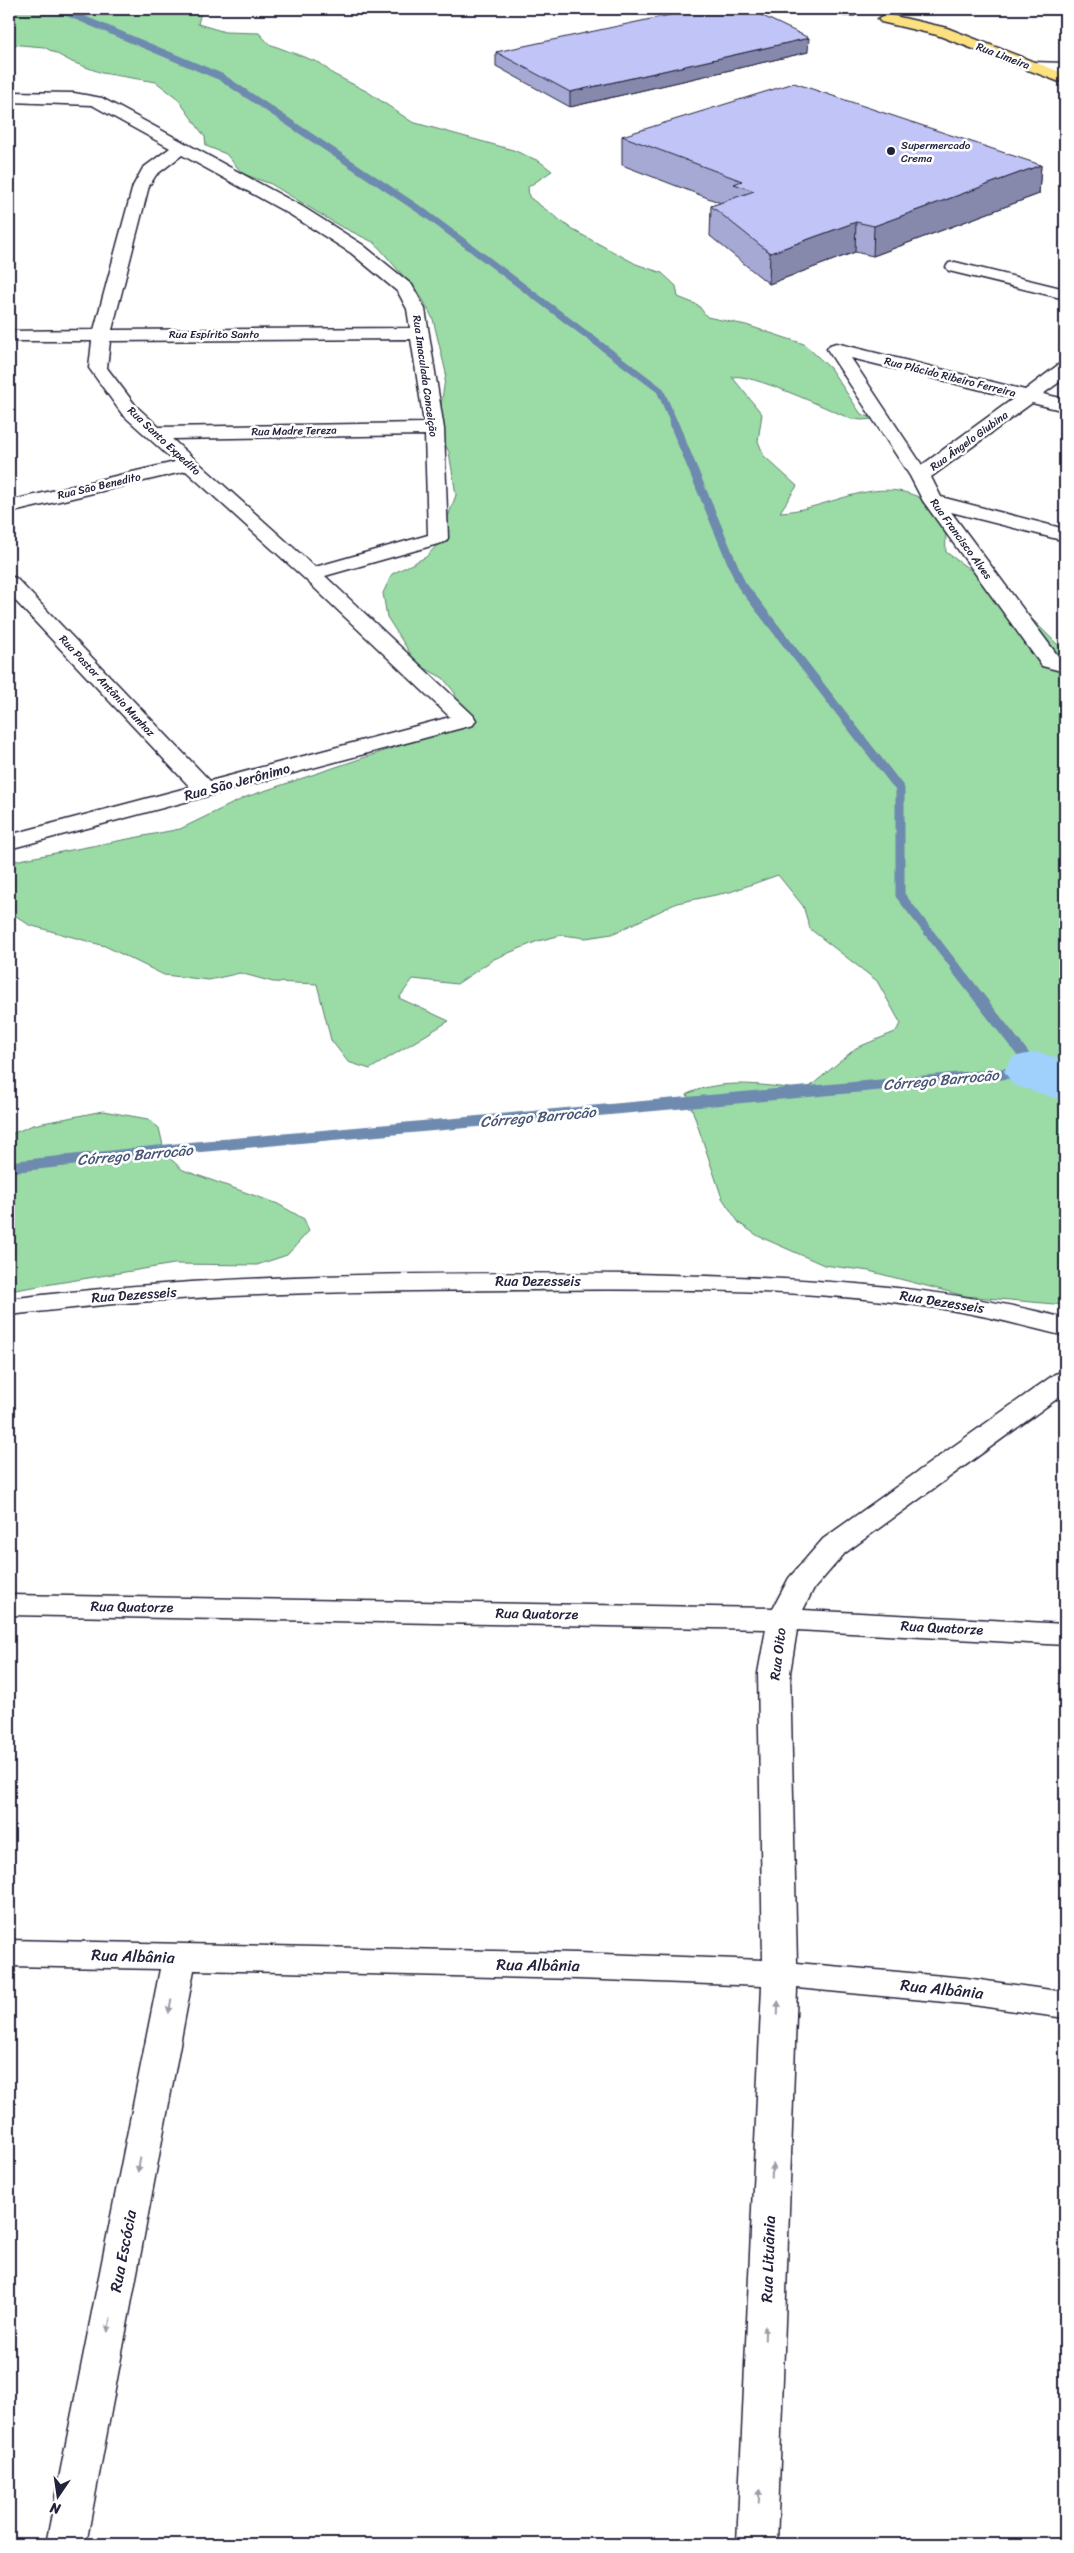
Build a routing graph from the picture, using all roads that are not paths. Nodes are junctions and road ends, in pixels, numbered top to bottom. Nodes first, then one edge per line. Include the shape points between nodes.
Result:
1 (871, 15) dead end
2 (886, 19) junction
3 (942, 31) junction
4 (1032, 67) junction
5 (1065, 68) edge
6 (1065, 79) edge
7 (9, 97) edge
8 (182, 148) junction
9 (954, 267) dead end
10 (1065, 294) edge
11 (420, 333) junction
12 (102, 335) junction
13 (9, 336) edge
14 (836, 349) joint
15 (1065, 369) edge
16 (1029, 397) junction
17 (1065, 406) edge
18 (434, 429) junction
19 (154, 433) junction
20 (188, 465) junction
21 (920, 476) junction
22 (933, 501) junction
23 (9, 507) edge
24 (1065, 535) edge
25 (310, 574) junction
26 (9, 582) edge
27 (1065, 666) edge
28 (465, 720) joint
29 (206, 790) junction
30 (9, 842) edge
31 (9, 1307) edge
32 (1065, 1327) edge
33 (1065, 1380) edge
34 (9, 1605) edge
35 (783, 1619) junction
36 (1065, 1634) edge
37 (9, 1953) edge
38 (179, 1958) junction
39 (780, 1974) junction
40 (1065, 2006) edge
41 (66, 2544) edge
42 (757, 2544) edge

1 - 2 main road
2 - 3 main road, Rua Limeira
2 - 3 main road, Rua Limeira via 905,20 927,14
3 - 4 main road, Rua Limeira
4 - 5 street
4 - 6 main road, Rua Limeira
7 - 8 street via 65,97 96,101
8 - 11 street, Rua Imaculada Conceição via 297,211 357,249 406,289 416,309
8 - 12 street, Rua Santo Expedito via 149,172 141,186
9 - 10 street
11 - 12 street, Rua Espírito Santo
11 - 18 street, Rua Imaculada Conceição
12 - 13 street, Rua Espírito Santo
12 - 19 street, Rua Santo Expedito via 98,368 129,410
14 - 16 street, Rua Plácido Ribeiro Ferreira
14 - 21 street, Rua Francisco Alves
15 - 16 street, Rua Ângelo Giubina
16 - 17 street, Rua Plácido Ribeiro Ferreira
16 - 21 street, Rua Ângelo Giubina
18 - 19 street, Rua Madre Tereza
18 - 25 street, Rua Imaculada Conceição via 438,538
19 - 20 street, Rua Santo Expedito
20 - 23 street, Rua São Benedito
20 - 25 street, Rua Santo Expedito
21 - 22 street, Rua Francisco Alves
22 - 24 street
22 - 27 street, Rua Francisco Alves via 1050,661
25 - 28 street, Rua Santo Expedito
26 - 29 street, Rua Pastor Antônio Munhoz
28 - 29 street, Rua São Jerônimo
29 - 30 street, Rua São Jerônimo
31 - 32 street, Rua Dezesseis via 260,1285 550,1280 811,1287 930,1298 1036,1318
33 - 35 street, Rua Oito via 834,1546 800,1585
34 - 35 street, Rua Quatorze
35 - 36 street, Rua Quatorze
35 - 39 street, Rua Oito via 774,1673
37 - 38 street, Rua Albânia
38 - 39 street, Rua Albânia via 577,1966
38 -> 41 street, Rua Escócia
39 - 40 street, Rua Albânia via 966,1990
42 -> 39 street, Rua Lituãnia

